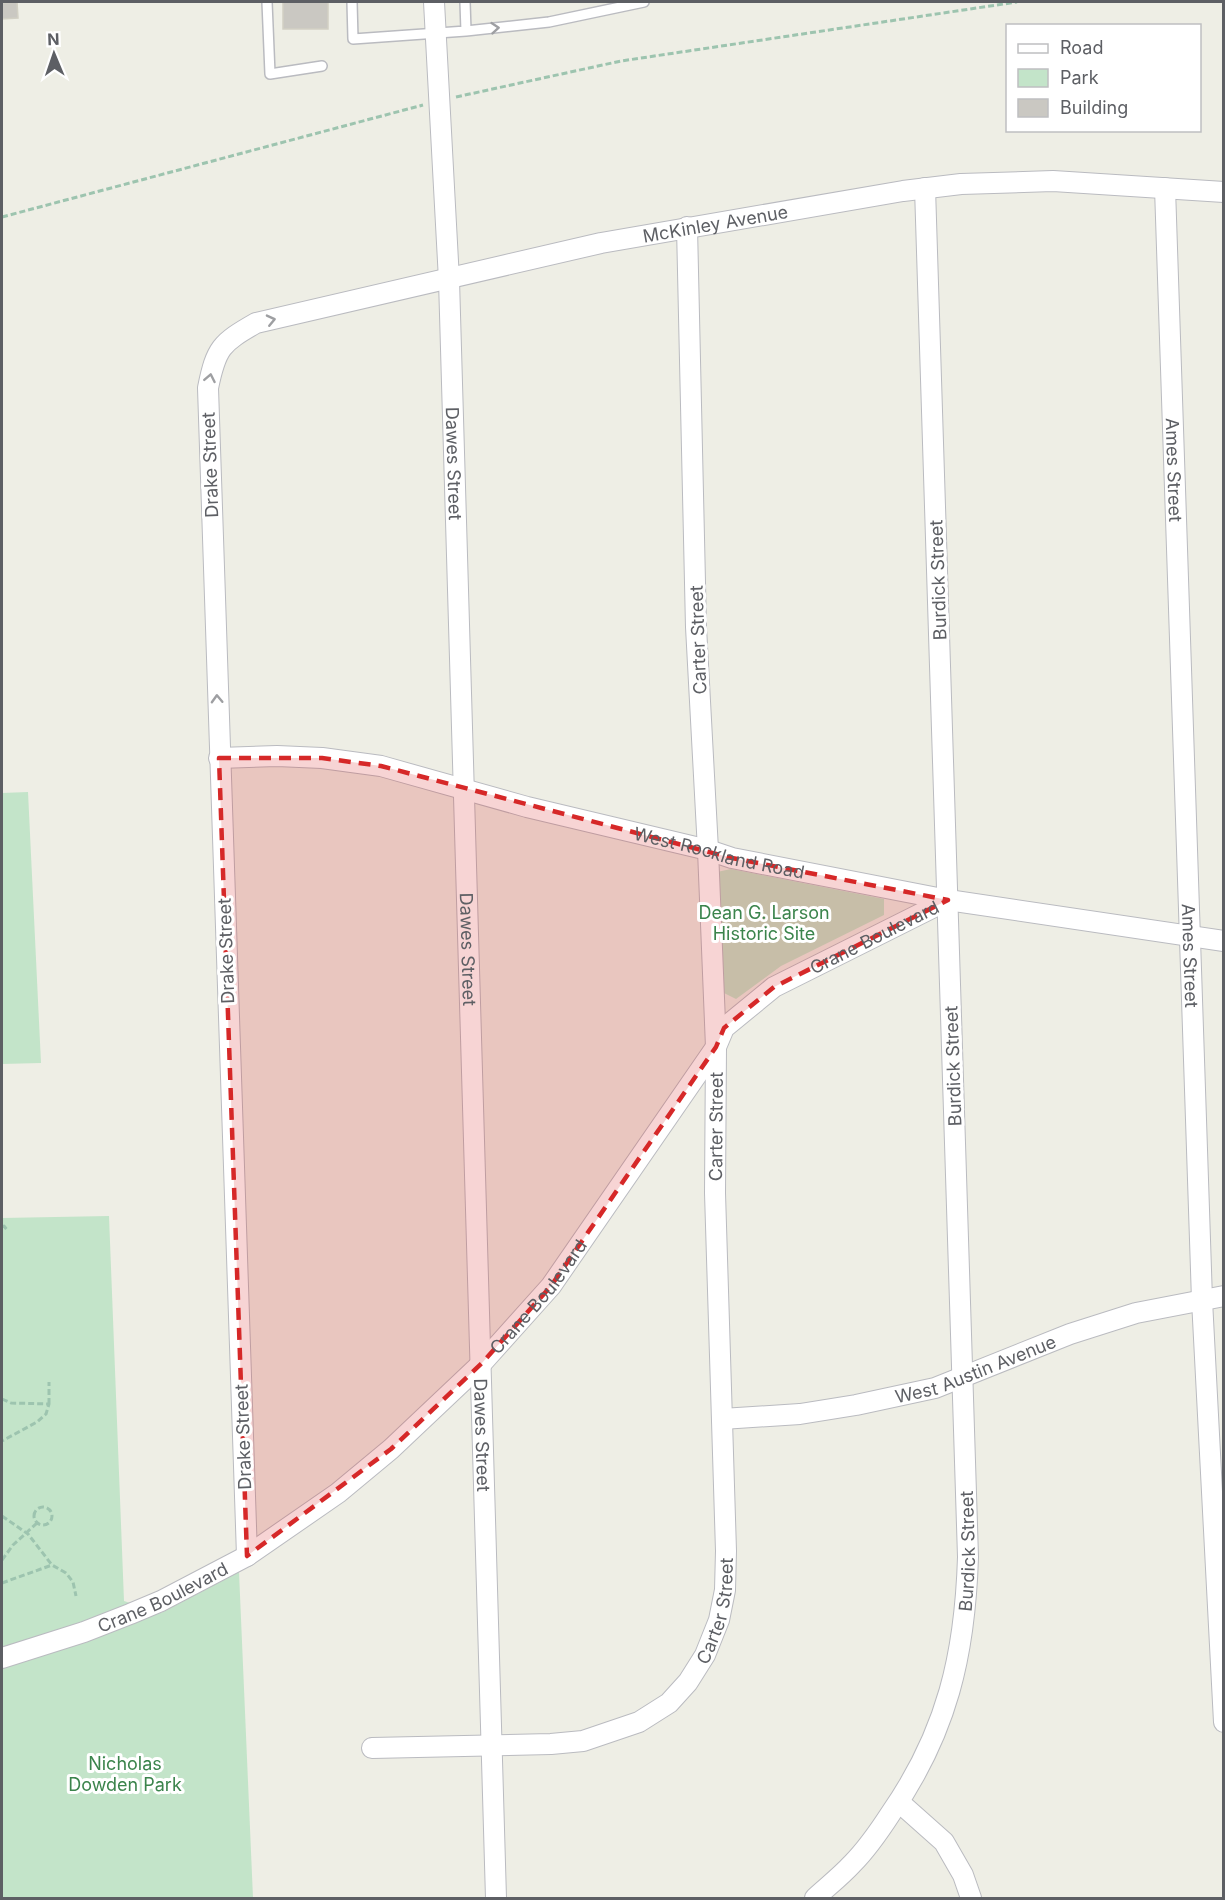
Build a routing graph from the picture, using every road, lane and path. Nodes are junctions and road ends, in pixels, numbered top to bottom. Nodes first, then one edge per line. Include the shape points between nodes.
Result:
1 (267, 2) edge
2 (352, 2) edge
3 (434, 2) edge
4 (465, 2) edge
5 (644, 2) edge
6 (1017, 2) edge
7 (466, 31) junction
8 (436, 34) junction
9 (322, 66) dead end
10 (438, 101) junction
11 (925, 188) junction
12 (1165, 188) junction
13 (1224, 192) edge
14 (2, 218) edge
15 (687, 227) junction
16 (449, 280) junction
17 (221, 348) joint
18 (219, 758) junction
19 (464, 788) junction
20 (708, 850) junction
21 (948, 900) junction
22 (1190, 937) junction
23 (1224, 941) edge
24 (716, 1047) junction
25 (2, 1227) edge
26 (8, 1231) dead end
27 (1224, 1296) edge
28 (1202, 1300) junction
29 (482, 1364) junction
30 (962, 1378) junction
31 (49, 1382) dead end
32 (2, 1399) edge
33 (49, 1404) junction
34 (722, 1419) junction
35 (2, 1441) edge
36 (2, 1516) edge
37 (37, 1523) junction
38 (28, 1534) junction
39 (247, 1556) junction
40 (2, 1560) edge
41 (52, 1566) junction
42 (2, 1582) edge
43 (76, 1596) dead end
44 (2, 1658) edge
45 (1224, 1722) edge
46 (491, 1745) junction
47 (372, 1748) dead end
48 (899, 1802) junction
49 (496, 1899) edge
50 (815, 1899) edge
51 (971, 1899) edge

1 - 9 lane via 270,74
2 - 8 lane via 354,39
3 - 8 street, Dawes Street
4 - 7 lane
7 -> 5 lane via 549,22
6 - 10 path via 621,61
7 - 8 lane
8 - 10 street, Dawes Street
10 - 14 path
10 - 16 street, Dawes Street
11 - 12 street, McKinley Avenue via 1053,181
11 - 15 street, McKinley Avenue
11 - 21 street, Burdick Street
12 - 13 street, McKinley Avenue
12 - 22 street, Ames Street
15 - 16 street, McKinley Avenue via 601,243
15 - 20 street, Carter Street via 696,627
17 -> 16 street, McKinley Avenue via 256,323
16 - 19 street, Dawes Street
18 -> 17 street, Drake Street via 208,388
18 - 19 street, West Rockland Road via 322,758 381,766
18 - 39 street, Drake Street
19 - 20 street, West Rockland Road
19 - 29 street, Dawes Street
20 - 21 street, West Rockland Road
20 - 24 street, Carter Street
21 - 22 street, West Rockland Road
21 - 24 street, Crane Boulevard via 774,987 724,1028
21 - 30 street, Burdick Street
22 - 23 street, West Rockland Road
22 - 28 street, Ames Street
24 - 29 street, Crane Boulevard via 551,1286
24 - 34 street, Carter Street via 715,1192
25 - 26 path
27 - 28 street, West Austin Avenue
28 - 30 street, West Austin Avenue via 1136,1313 1070,1334
28 - 45 street, Ames Street
29 - 39 street, Crane Boulevard via 338,1493
29 - 46 street, Dawes Street
30 - 34 street, West Austin Avenue via 935,1388 856,1405 800,1414
30 - 48 street, Burdick Street via 968,1557 960,1651 931,1743
31 - 33 path
32 - 33 path via 11,1403
33 - 35 path via 46,1414 37,1422
34 - 46 street, Carter Street via 725,1590 719,1620 705,1655 688,1682 669,1703 639,1722 583,1741
36 - 38 path
37 - 37 path via 35,1512 48,1508 51,1521 46,1525
37 - 38 path
38 - 40 path
38 - 41 path
39 - 44 street, Crane Boulevard via 130,1614
41 - 42 path
41 - 43 path via 66,1573
46 - 47 street, Carter Street
46 - 49 street, Dawes Street
48 - 50 street, Burdick Street via 853,1864
48 - 51 street via 944,1842 963,1875

